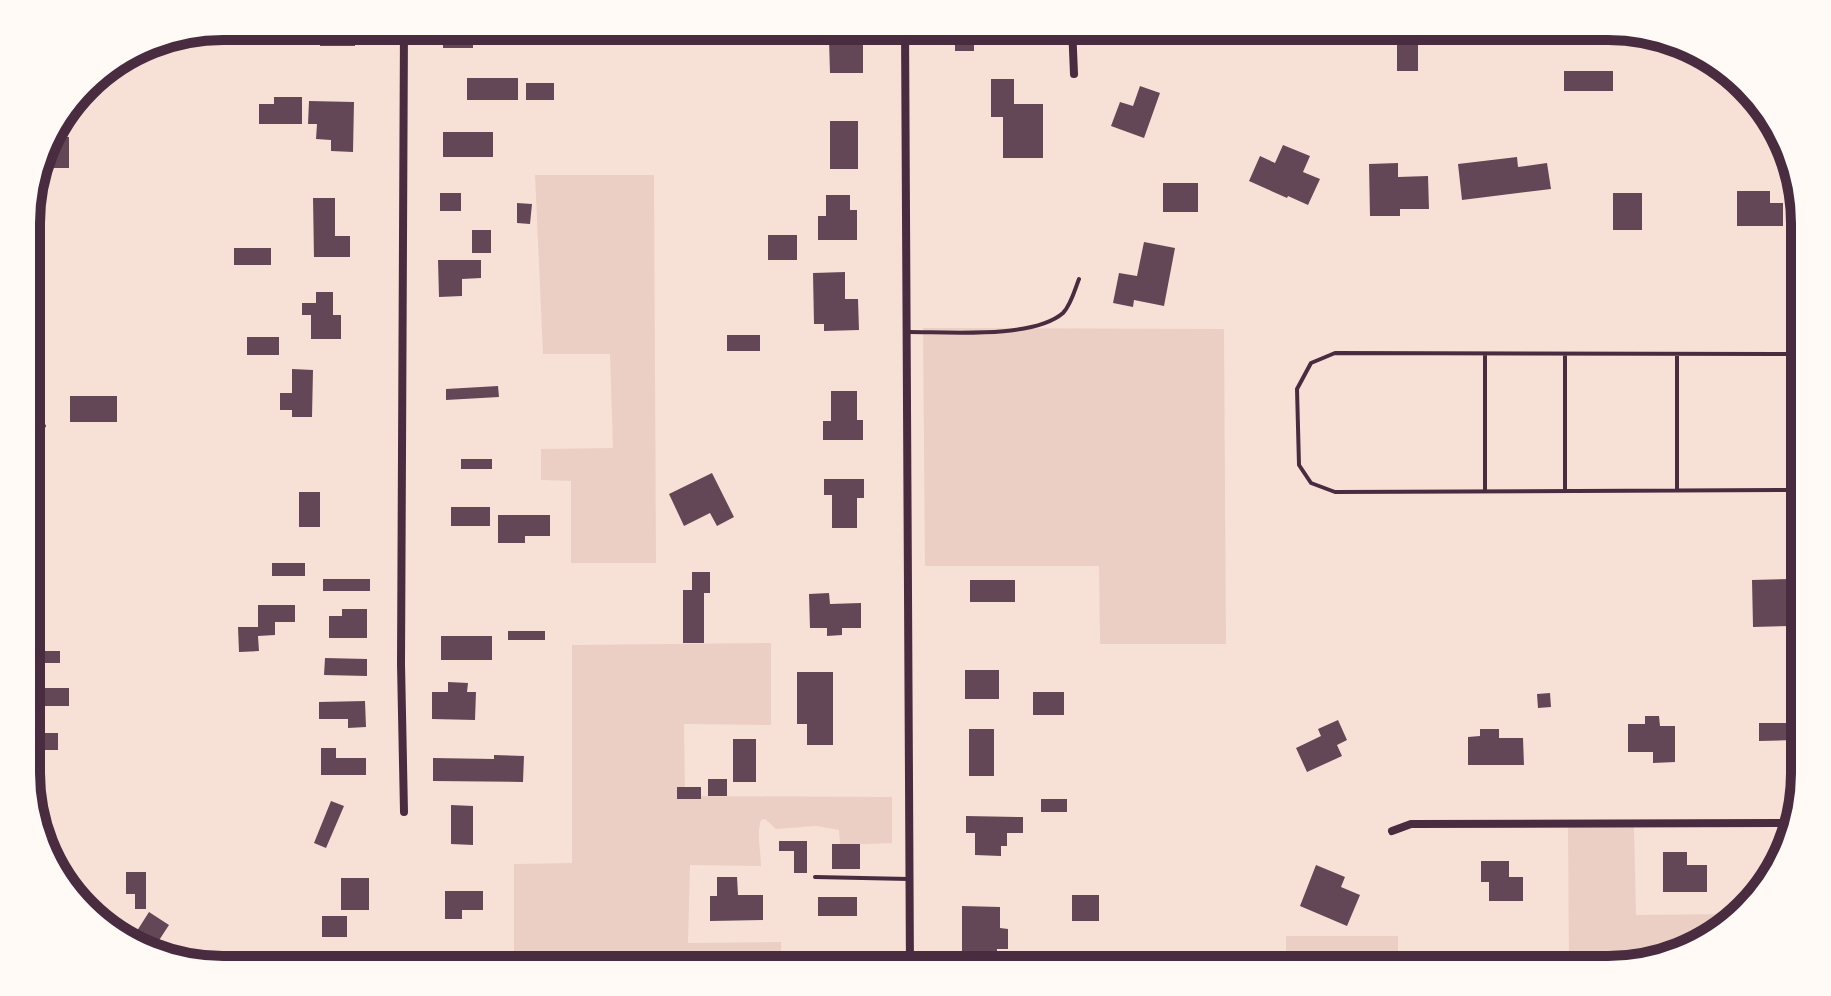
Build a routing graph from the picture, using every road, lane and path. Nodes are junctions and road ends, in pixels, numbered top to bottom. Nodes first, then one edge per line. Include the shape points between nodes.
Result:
1 (404, 40) edge
2 (905, 40) edge
3 (1073, 40) edge
4 (1074, 74) dead end
5 (1079, 279) dead end
6 (906, 331) junction
7 (1485, 354) junction
8 (1565, 354) junction
9 (1677, 354) junction
10 (1791, 354) edge
11 (40, 426) edge
12 (44, 426) dead end
13 (1677, 490) junction
14 (1791, 490) edge
15 (1485, 491) junction
16 (1565, 491) junction
17 (404, 812) dead end
18 (1784, 823) edge
19 (1392, 831) dead end
20 (815, 877) dead end
21 (909, 879) junction
22 (910, 956) edge

1 - 17 street
2 - 6 street
3 - 4 street
5 - 6 lane via 1065,311 1043,325 994,332
6 - 21 street
7 - 8 lane
7 - 15 lane
7 - 15 lane via 1335,353 1311,363 1297,389 1299,465 1311,483 1335,492
8 - 9 lane
8 - 16 lane
9 - 10 lane
9 - 13 lane
11 - 12 lane
13 - 14 lane
13 - 16 lane
15 - 16 lane
18 - 19 street via 1411,824
20 - 21 lane
21 - 22 street

